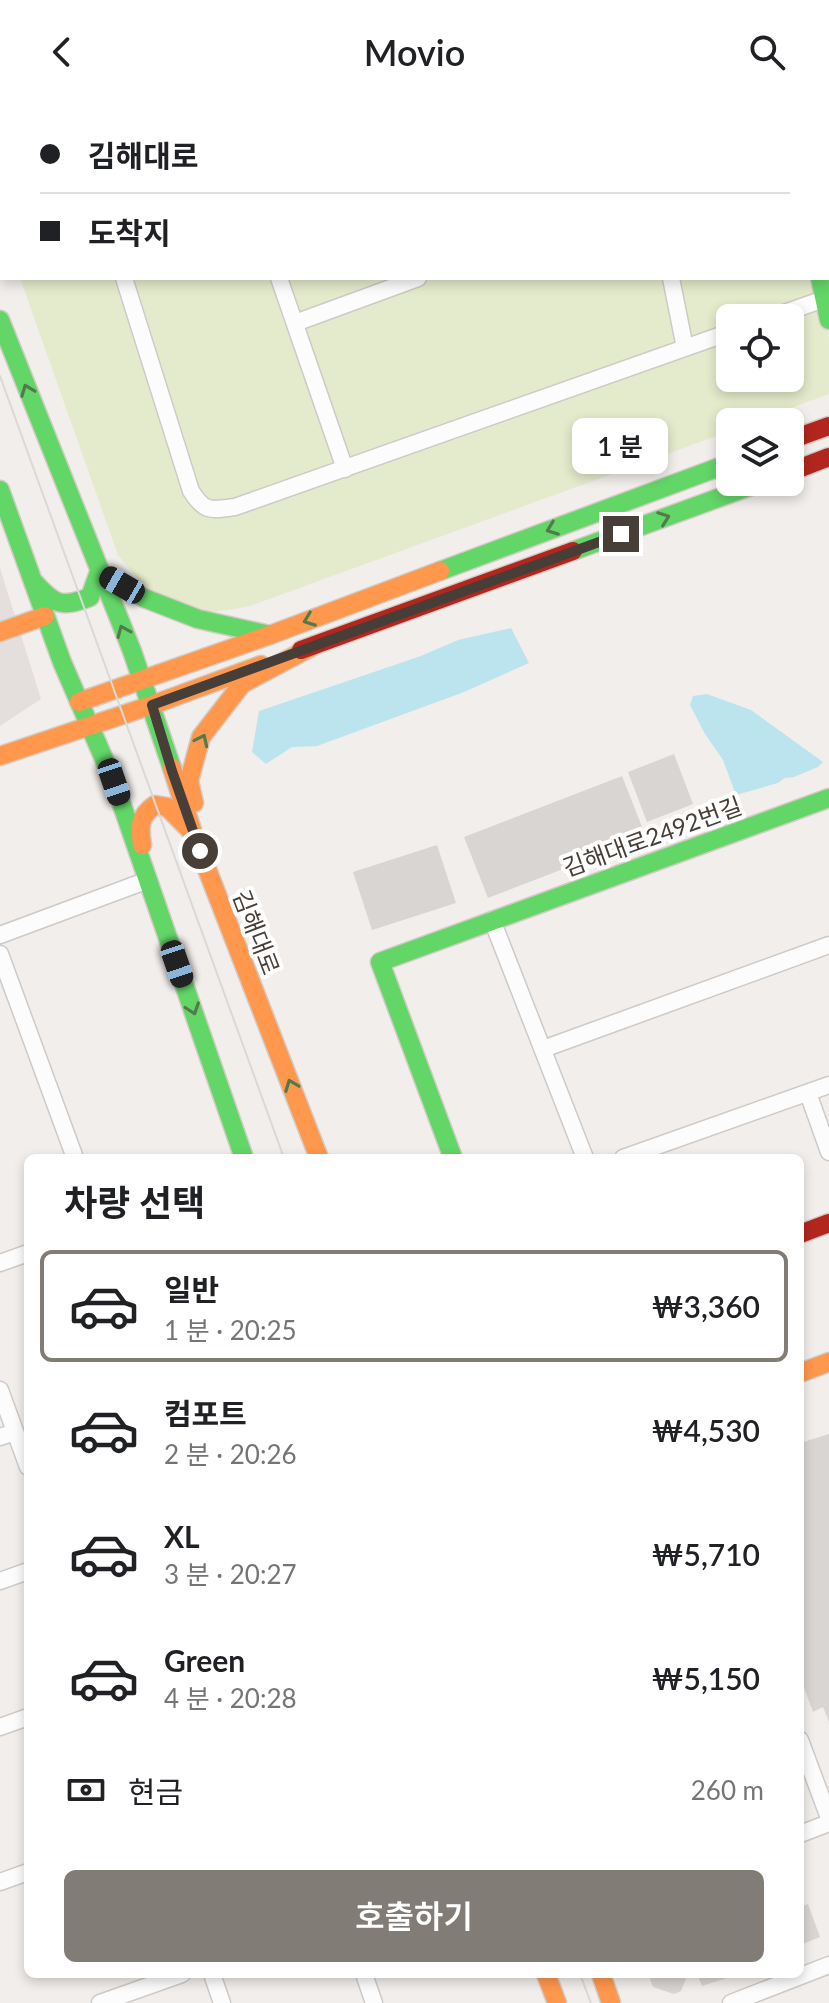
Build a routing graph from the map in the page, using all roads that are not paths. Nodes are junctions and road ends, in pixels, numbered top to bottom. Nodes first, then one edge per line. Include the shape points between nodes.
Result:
1 (125, 280) edge
2 (280, 280) edge
3 (413, 280) edge
4 (671, 280) edge
5 (820, 280) edge
6 (824, 299) junction
7 (804, 306) edge
8 (0, 320) edge
9 (829, 320) edge
10 (295, 323) junction
11 (716, 337) edge
12 (685, 348) junction
13 (829, 426) edge
14 (804, 435) edge
15 (829, 457) edge
16 (804, 467) edge
17 (716, 468) edge
18 (345, 469) junction
19 (0, 490) edge
20 (724, 496) edge
21 (99, 572) junction
22 (32, 580) junction
23 (45, 616) junction
24 (0, 632) edge
25 (270, 635) junction
26 (315, 645) junction
27 (142, 679) junction
28 (79, 702) junction
29 (152, 705) junction
30 (90, 725) junction
31 (0, 756) edge
32 (829, 798) edge
33 (193, 833) junction
34 (207, 870) junction
35 (146, 874) junction
36 (492, 920) junction
37 (0, 935) edge
38 (829, 945) edge
39 (0, 954) edge
40 (543, 1049) junction
41 (829, 1085) edge
42 (808, 1093) junction
43 (829, 1152) edge
44 (74, 1154) edge
45 (243, 1154) edge
46 (317, 1154) edge
47 (452, 1154) edge
48 (583, 1154) edge
49 (634, 1154) edge
50 (829, 1223) edge
51 (804, 1232) edge
52 (24, 1254) edge
53 (0, 1263) edge
54 (829, 1362) edge
55 (804, 1371) edge
56 (0, 1390) edge
57 (8, 1434) edge
58 (24, 1460) edge
59 (24, 1572) edge
60 (0, 1581) edge
61 (24, 1718) edge
62 (0, 1727) edge
63 (804, 1751) edge
64 (829, 1821) edge
65 (804, 1832) edge
66 (24, 1873) edge
67 (0, 1882) edge
68 (829, 1965) edge
69 (804, 1975) edge
70 (171, 1978) edge
71 (213, 1978) edge
72 (365, 1978) edge
73 (548, 1978) edge
74 (602, 1978) edge
75 (795, 1978) edge
76 (100, 2003) edge
77 (222, 2003) edge
78 (374, 2003) edge
79 (557, 2003) edge
80 (611, 2003) edge
81 (731, 2003) edge

1 - 18 street via 191,491 200,505 214,510 235,507
2 - 10 street
3 - 10 street
4 - 12 street
5 - 6 main road
6 - 7 street
6 - 9 main road
21 -> 8 main road, 김해대로
10 - 18 street
11 - 12 street
12 - 18 street
13 - 14 main road
15 - 16 main road
17 -> 25 main road
19 - 22 main road
26 -> 20 main road
21 - 22 main road via 90,597 69,606 51,601
21 - 25 main road via 144,598 198,619
27 -> 21 main road, 김해대로
22 - 23 main road
23 - 24 main road
23 - 28 main road
25 - 27 main road
26 - 29 main road
34 -> 26 main road via 189,781 201,737 242,684
27 - 28 main road
27 - 29 main road, 김해대로
28 - 30 main road
29 - 30 main road
29 - 33 main road, 김해대로
30 - 31 main road
30 - 35 main road
32 - 36 main road, 김해대로2492번길
33 - 34 main road, 김해대로
33 - 35 main road via 167,807 155,805 144,812 139,825
46 -> 34 main road, 김해대로
35 - 37 street
35 -> 45 main road
36 - 40 street
36 - 47 main road, 김해대로2492번길 via 380,962
38 - 40 street
39 - 44 street
40 - 48 street
41 - 42 street
42 - 43 street
42 - 49 street
50 - 51 main road
52 - 53 street
54 - 55 main road
56 - 57 street
57 - 58 street
59 - 60 street
61 - 62 street
63 - 64 street
64 - 65 street
66 - 67 street
68 - 69 street
70 - 76 street
71 - 77 street
72 - 78 street
73 - 79 main road
74 - 80 main road
75 - 81 street

